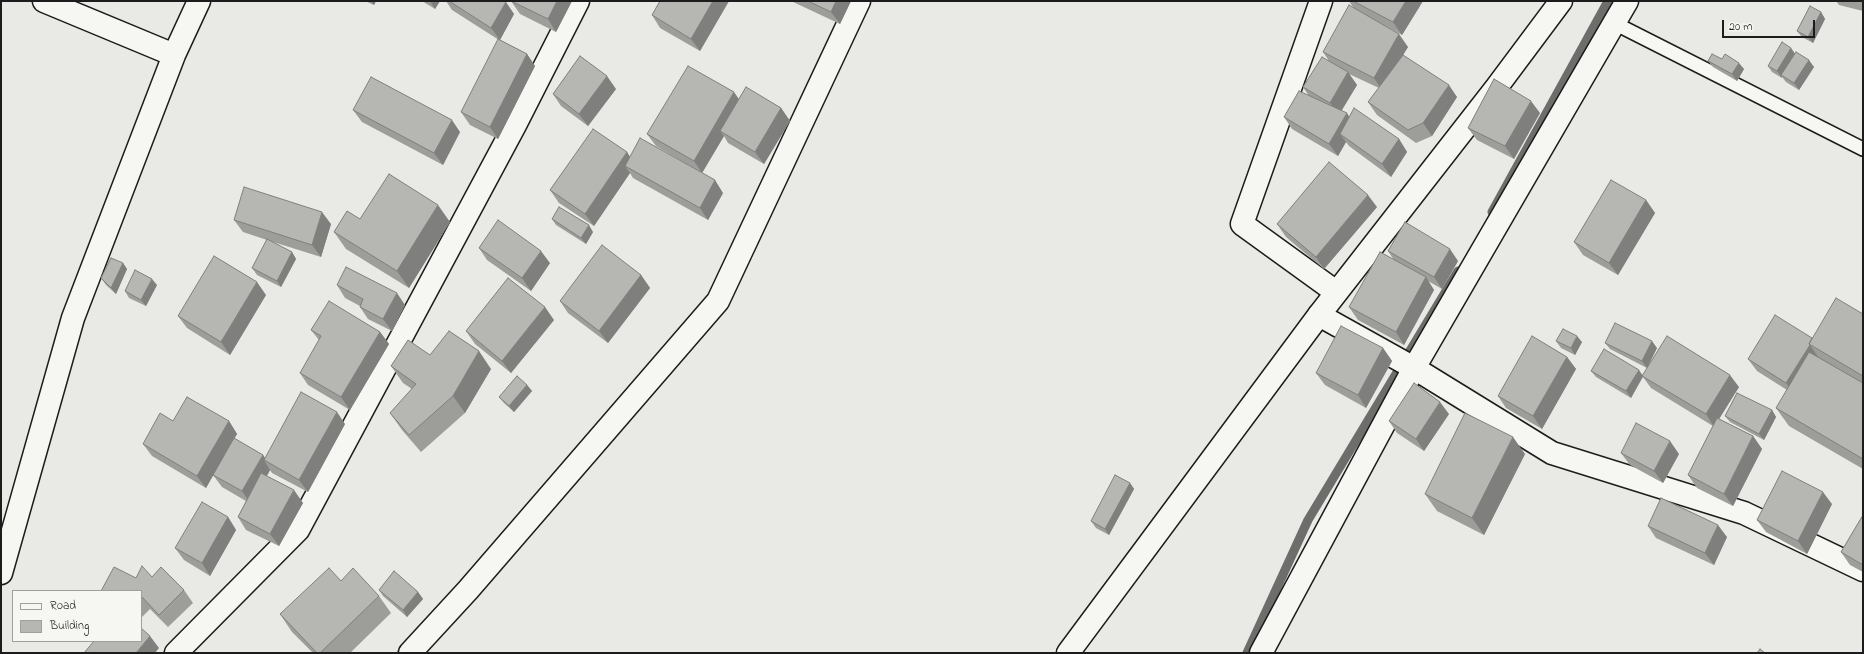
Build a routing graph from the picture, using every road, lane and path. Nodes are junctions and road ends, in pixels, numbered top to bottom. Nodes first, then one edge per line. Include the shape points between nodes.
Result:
1 (44, 1) edge
2 (199, 1) edge
3 (578, 1) edge
4 (859, 1) edge
5 (1321, 1) edge
6 (1561, 1) edge
7 (1627, 1) edge
8 (1614, 23) junction
9 (174, 55) junction
10 (1863, 149) edge
11 (1336, 292) junction
12 (1318, 315) junction
13 (1414, 368) junction
14 (1863, 570) edge
15 (1, 573) edge
16 (176, 653) edge
17 (410, 653) edge
18 (1068, 653) edge
19 (1261, 653) edge

1 - 9 street
2 - 9 street
3 - 16 street via 515,125 298,530
4 - 17 street via 718,301 468,590
5 - 11 street via 1242,224
6 - 11 street
7 - 8 street
8 - 10 lane
8 - 13 street
9 - 15 street via 73,318
11 - 12 street
12 - 13 street
12 - 18 street
13 - 14 street via 1552,453 1744,514
13 - 19 street

